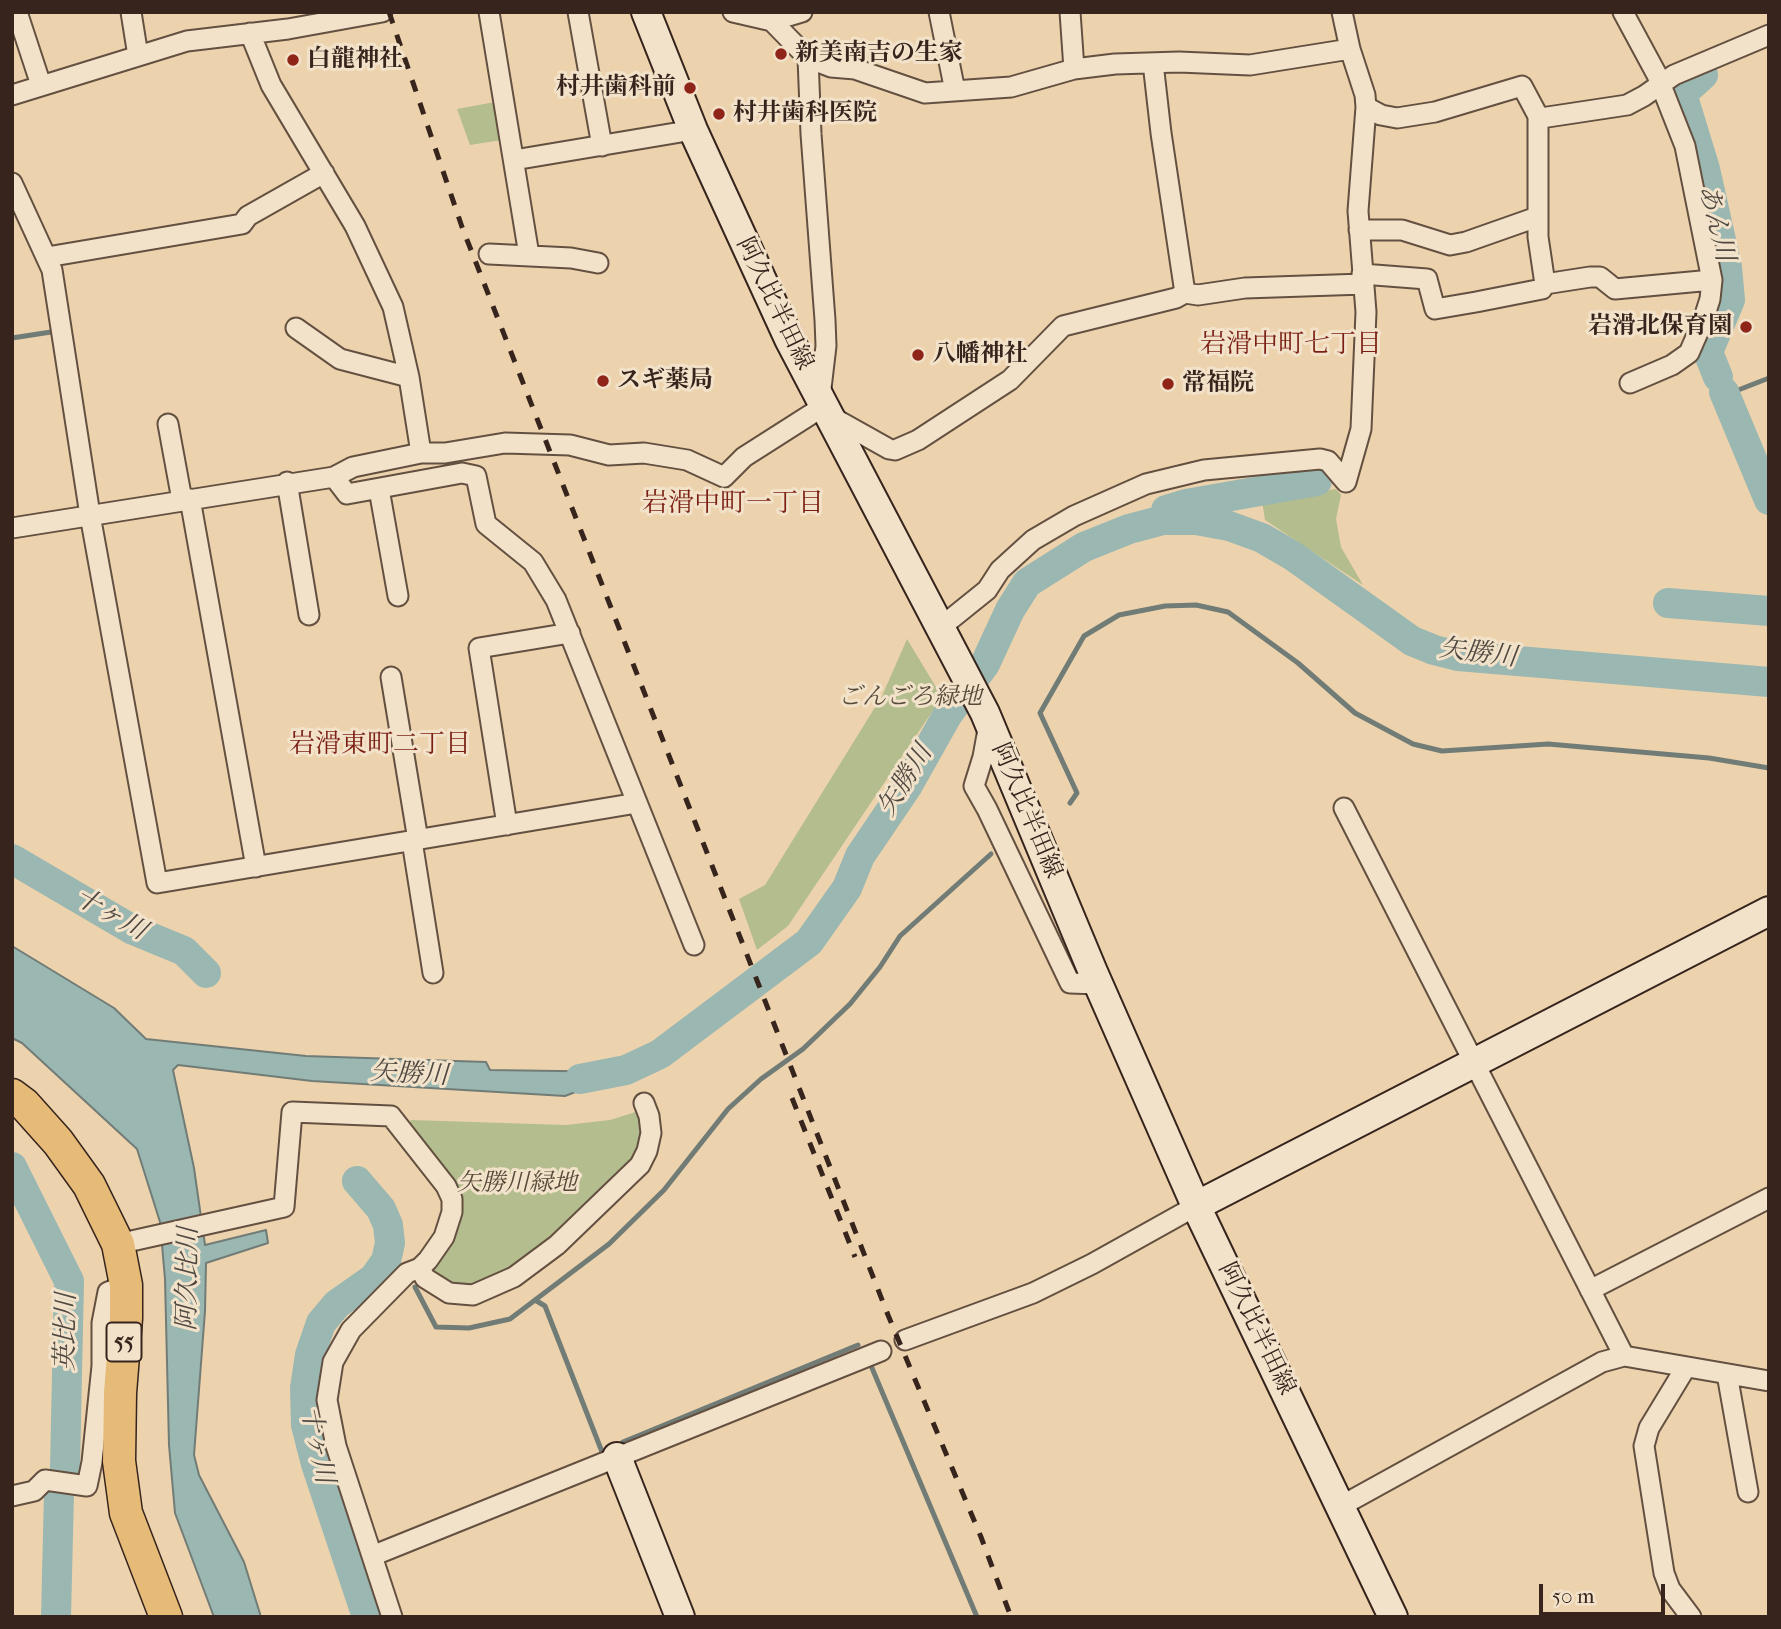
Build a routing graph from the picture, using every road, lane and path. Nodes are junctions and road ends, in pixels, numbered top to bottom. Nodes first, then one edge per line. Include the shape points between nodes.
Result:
1 (17, 12) edge
2 (131, 12) edge
3 (382, 12) edge
4 (489, 12) edge
5 (578, 12) edge
6 (646, 12) edge
7 (733, 12) edge
8 (802, 12) edge
9 (939, 12) edge
10 (1070, 12) edge
11 (1342, 12) edge
12 (1623, 12) edge
13 (768, 17) edge
14 (277, 21) edge
15 (250, 33) junction
16 (1769, 35) edge
17 (1350, 49) junction
18 (138, 56) junction
19 (808, 58) junction
20 (1153, 63) junction
21 (1074, 69) junction
22 (1661, 84) junction
23 (41, 85) junction
24 (956, 91) junction
25 (12, 95) edge
26 (1366, 107) junction
27 (1538, 116) junction
28 (693, 130) junction
29 (602, 146) junction
30 (514, 160) junction
31 (324, 173) junction
32 (12, 183) edge
33 (1537, 217) junction
34 (1359, 230) junction
35 (489, 254) dead end
36 (529, 256) junction
37 (47, 257) junction
38 (598, 263) dead end
39 (1363, 279) junction
40 (1712, 280) junction
41 (1545, 285) junction
42 (1185, 293) junction
43 (296, 328) dead end
44 (409, 377) junction
45 (1630, 383) dead end
46 (825, 406) junction
47 (168, 424) dead end
48 (421, 453) junction
49 (334, 477) junction
50 (287, 482) junction
51 (379, 489) junction
52 (186, 499) junction
53 (90, 515) junction
54 (12, 528) edge
55 (397, 596) dead end
56 (309, 615) dead end
57 (941, 628) junction
58 (570, 633) junction
59 (391, 677) dead end
60 (988, 718) junction
61 (637, 803) junction
62 (1344, 808) dead end
63 (507, 825) junction
64 (415, 840) junction
65 (256, 867) junction
66 (1769, 911) edge
67 (694, 946) dead end
68 (433, 973) dead end
69 (1098, 985) junction
70 (1475, 1063) junction
71 (12, 1094) edge
72 (644, 1103) dead end
73 (1769, 1198) edge
74 (1196, 1206) junction
75 (130, 1241) junction
76 (420, 1268) junction
77 (126, 1285) junction
78 (1590, 1290) junction
79 (905, 1340) dead end
80 (881, 1352) dead end
81 (1625, 1356) junction
82 (1686, 1367) junction
83 (1727, 1374) junction
84 (1769, 1381) edge
85 (617, 1457) junction
86 (1748, 1493) dead end
87 (12, 1496) edge
88 (1341, 1506) junction
89 (372, 1556) junction
90 (166, 1617) edge
91 (392, 1617) edge
92 (680, 1617) edge
93 (1393, 1617) edge
94 (1691, 1617) edge

1 - 23 street
2 - 18 street
3 - 14 street
4 - 30 street
5 - 29 street
6 - 28 main road, 阿久比半田線
7 - 13 street
8 - 13 street
9 - 24 street
10 - 21 street
11 - 17 street
12 - 22 street
13 - 19 street
14 - 15 street
15 - 18 street via 187,41
15 - 31 street via 271,85
16 - 22 street
17 - 20 street via 1250,65
17 - 26 street
18 - 23 street
19 - 24 street via 925,93
19 - 46 street via 825,333
20 - 21 street
20 - 42 street
21 - 24 street via 1012,87
22 - 27 street via 1627,105
22 - 40 street via 1685,146
23 - 25 street
26 - 27 street via 1397,118 1435,112 1522,86
26 - 34 street
27 - 33 street
28 - 29 street
28 - 46 main road, 阿久比半田線
29 - 30 street
30 - 36 street
31 - 37 street via 248,216 242,224
31 - 44 street via 393,307
32 - 37 street
33 - 34 street via 1450,246 1402,230
33 - 41 street
34 - 39 street
35 - 36 street
36 - 38 street
37 - 53 street
39 - 41 street via 1427,279 1435,309
39 - 42 street
39 - 57 street via 1361,429 1352,481 1320,459 1204,470 1146,484 1033,540 999,570 987,590
40 - 41 street via 1615,289 1600,277 1590,277
40 - 45 street via 1707,310 1689,353
42 - 46 street via 1063,326 1010,380 895,450
43 - 44 street via 340,359
44 - 48 street
46 - 48 street via 744,457 724,477 687,460 644,453 609,455 570,445 505,443
46 - 57 main road, 阿久比半田線
47 - 52 street
48 - 49 street via 353,467
49 - 50 street
49 - 51 street via 347,494
50 - 52 street
50 - 56 street
51 - 55 street
51 - 58 street via 462,473 477,475 486,524 533,562
52 - 53 street
52 - 65 street
53 - 54 street
53 - 65 street via 157,883
57 - 60 main road, 阿久比半田線
58 - 61 street
58 - 63 street via 478,648
59 - 64 street
60 - 69 main road, 阿久比半田線
60 - 69 street via 974,786 1070,983
61 - 63 street
61 - 67 street
62 - 70 street
63 - 64 street
64 - 65 street
64 - 68 street
66 - 70 main road
69 - 74 main road, 阿久比半田線
70 - 74 main road
70 - 78 street
71 - 75 main road, 55 via 58,1142
72 - 76 street via 651,1133 640,1165 557,1245 514,1277 473,1295 449,1293 425,1278
73 - 78 street
74 - 79 street via 1032,1293
74 - 88 main road, 阿久比半田線
75 - 76 street via 284,1207 292,1112 391,1116 452,1199 444,1237
75 - 77 main road, 55
76 - 89 street via 407,1273 351,1329 333,1362 327,1400 336,1446
77 - 87 street via 108,1292 87,1486 45,1480 34,1491
77 - 90 main road, 55 via 119,1461 126,1513
78 - 81 street
80 - 85 street
81 - 82 street
81 - 88 street via 1602,1362
82 - 83 street
82 - 94 street via 1649,1428 1644,1446 1664,1573
83 - 84 street
83 - 86 street
85 - 89 street
85 - 92 main road
88 - 93 main road, 阿久比半田線
89 - 91 street

